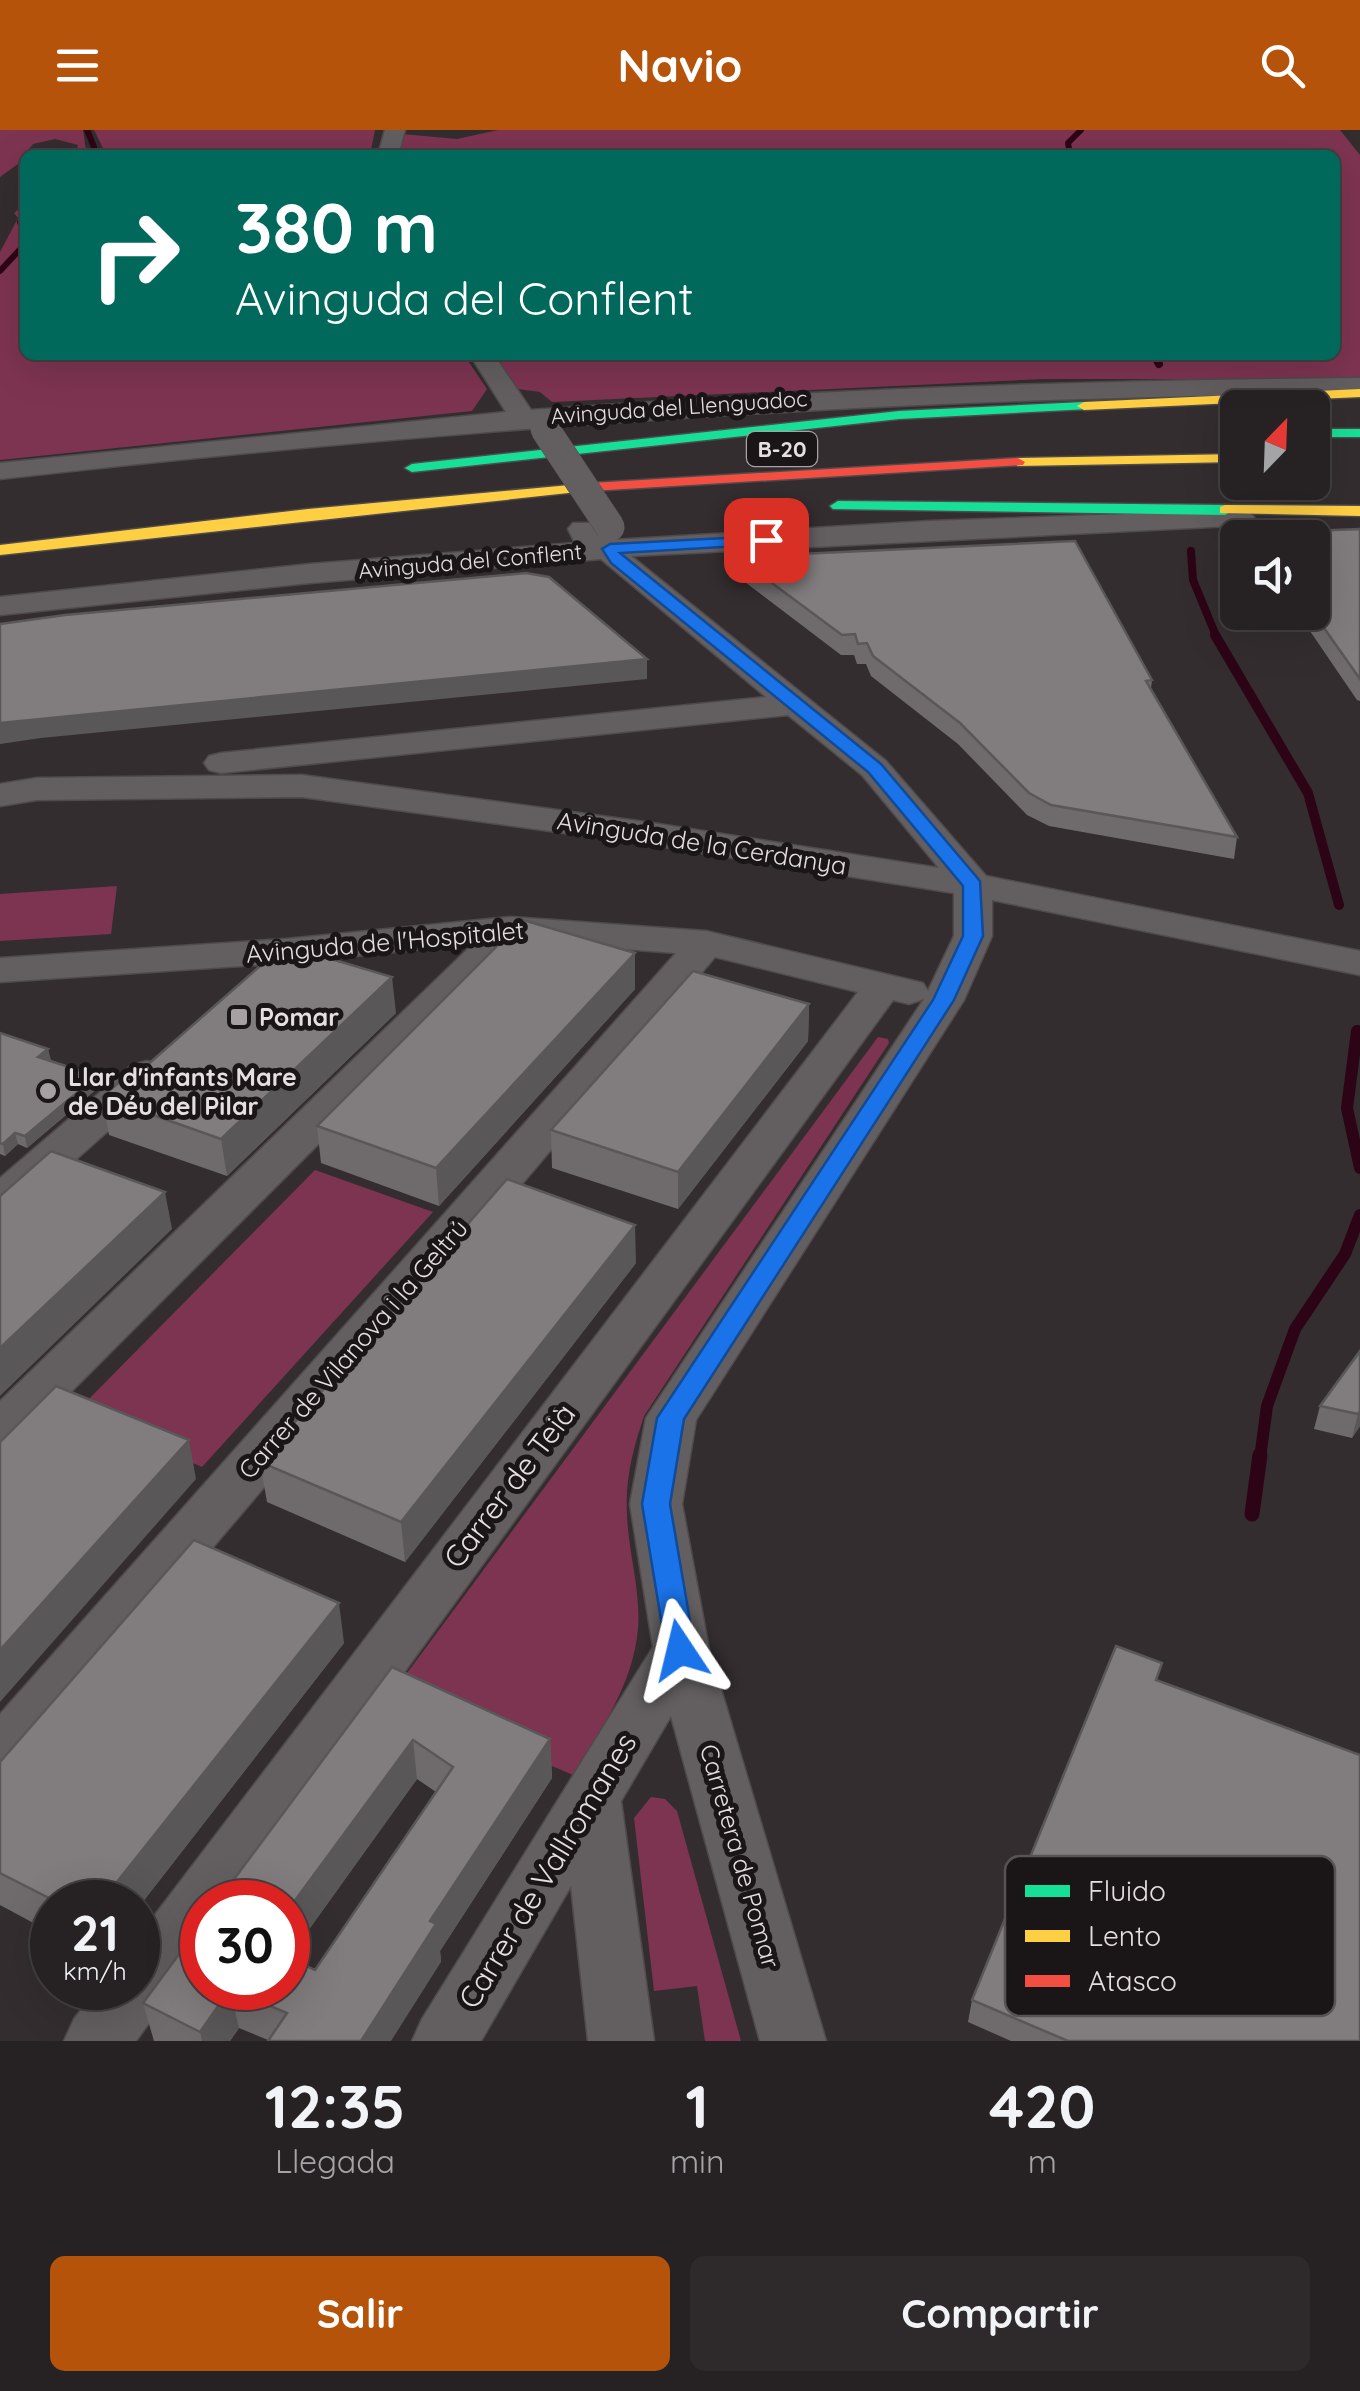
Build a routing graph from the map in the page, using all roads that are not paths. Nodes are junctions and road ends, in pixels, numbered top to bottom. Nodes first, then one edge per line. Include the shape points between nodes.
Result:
1 (485, 360) edge
2 (1360, 390) edge
3 (527, 422) junction
4 (1330, 433) edge
5 (1360, 433) edge
6 (1070, 438) dead end
7 (974, 441) dead end
8 (819, 447) dead end
9 (1220, 459) edge
10 (0, 470) edge
11 (704, 504) dead end
12 (821, 506) dead end
13 (345, 509) junction
14 (1360, 513) edge
15 (601, 535) junction
16 (0, 550) edge
17 (0, 606) edge
18 (737, 655) junction
19 (796, 704) junction
20 (683, 716) junction
21 (37, 789) junction
22 (0, 795) edge
23 (920, 822) junction
24 (854, 866) junction
25 (973, 885) junction
26 (511, 928) junction
27 (706, 943) junction
28 (286, 951) junction
29 (1360, 964) edge
30 (0, 970) edge
31 (883, 986) junction
32 (244, 988) edge
33 (944, 1000) junction
34 (174, 1050) edge
35 (0, 1202) edge
36 (0, 1432) edge
37 (680, 1650) junction
38 (0, 1755) edge
39 (592, 1802) junction
40 (160, 1956) edge
41 (120, 2010) edge
42 (97, 2041) edge
43 (445, 2041) edge
44 (620, 2041) edge
45 (793, 2041) edge

1 - 3 street
2 - 3 street, Avinguda del Llenguadoc via 1039,390 778,400
2 - 8 highway, B-20 via 899,415 477,459 388,475
3 - 10 street, Avinguda del Llenguadoc via 217,445
3 - 15 street
4 - 5 highway
6 - 7 highway
9 - 13 highway, B-20 via 768,474
11 - 13 highway
12 - 14 highway
13 - 16 highway, B-20
14 - 15 street, Avinguda del Conflent
15 - 17 street, Avinguda del Conflent
15 - 18 street via 617,560
18 - 19 street
18 - 20 street via 726,681
19 - 20 street, Avinguda de la Cerdanya
19 - 23 street via 874,768
20 - 21 street, Avinguda de la Cerdanya via 209,764
21 - 22 street, Avinguda de la Cerdanya
21 - 24 street, Avinguda de la Cerdanya via 302,786
23 - 24 street via 905,845
23 - 25 street
24 - 25 street, Avinguda de la Cerdanya
25 - 29 street, Avinguda de la Cerdanya
25 - 33 street, Carretera de Pomar via 973,936
26 - 27 street, Avinguda de l'Hospitalet
26 - 28 street, Avinguda de l'Hospitalet
26 - 36 street
27 - 31 street, Avinguda de l'Hospitalet
27 - 38 street, Carrer de Vilanova i la Geltrú
28 - 30 street, Avinguda de l'Hospitalet
28 - 32 street
31 - 33 street, Avinguda de l'Hospitalet
31 - 40 street, Carrer de Teià
33 - 37 street, Carretera de Pomar via 671,1418 656,1504
34 - 35 street
37 - 39 street, Carrer de Vallromanes
37 - 45 street, Carretera de Pomar
39 - 43 street, Carrer de Vallromanes
39 - 44 street
41 - 42 street, Carrer de Teià

